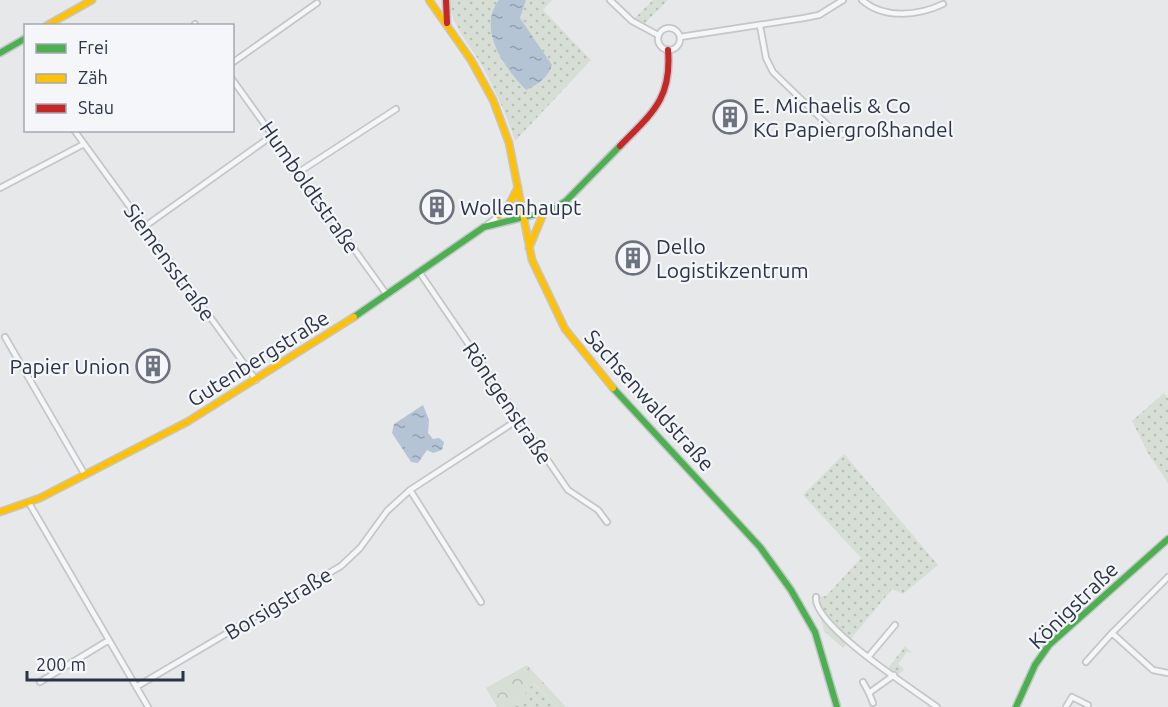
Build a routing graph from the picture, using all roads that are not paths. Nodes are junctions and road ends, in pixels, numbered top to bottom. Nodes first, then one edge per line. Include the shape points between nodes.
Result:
1 (92, 0) edge
2 (429, 0) edge
3 (444, 0) edge
4 (610, 0) edge
5 (843, 0) edge
6 (862, 0) edge
7 (317, 3) dead end
8 (943, 4) dead end
9 (50, 24) edge
10 (760, 26) junction
11 (448, 27) junction
12 (658, 35) junction
13 (680, 37) junction
14 (24, 39) edge
15 (668, 50) junction
16 (0, 53) edge
17 (234, 62) edge
18 (234, 82) edge
19 (396, 109) dead end
20 (75, 132) edge
21 (273, 135) junction
22 (851, 135) dead end
23 (84, 144) junction
24 (299, 172) junction
25 (518, 187) junction
26 (0, 188) edge
27 (557, 206) junction
28 (544, 212) junction
29 (522, 214) junction
30 (499, 216) junction
31 (488, 224) junction
32 (144, 227) junction
33 (529, 249) junction
34 (420, 273) junction
35 (387, 295) junction
36 (5, 337) dead end
37 (256, 380) junction
38 (519, 420) junction
39 (85, 475) junction
40 (410, 490) junction
41 (29, 503) junction
42 (0, 512) edge
43 (607, 522) dead end
44 (1168, 539) edge
45 (1168, 577) edge
46 (816, 597) dead end
47 (481, 602) dead end
48 (895, 625) dead end
49 (1112, 633) junction
50 (109, 640) junction
51 (869, 657) junction
52 (1086, 662) dead end
53 (1168, 673) edge
54 (894, 675) junction
55 (40, 682) dead end
56 (863, 682) dead end
57 (136, 687) junction
58 (869, 693) junction
59 (873, 702) dead end
60 (1088, 705) dead end
61 (148, 707) edge
62 (837, 707) edge
63 (937, 707) edge
64 (1016, 707) edge
65 (1066, 707) edge

1 - 9 main road
2 - 3 main road
2 - 11 main road, Sachsenwaldstraße
3 - 11 main road
4 - 12 street via 632,21
5 - 10 street via 819,15
6 - 8 street via 874,10 891,14
7 - 17 street
10 - 13 street
10 - 22 street via 772,72 837,134
11 - 25 main road, Sachsenwaldstraße via 493,100 509,143
12 - 13 street via 670,27
12 - 15 street via 659,45
13 - 15 street via 678,46
14 - 16 main road
15 - 27 main road, Gutenbergstraße via 669,84 657,108
18 - 21 street, Humboldtstraße
19 - 24 street
20 - 23 street, Siemensstraße
21 - 24 street, Humboldtstraße
21 - 32 street
23 - 26 street
23 - 32 street, Siemensstraße
24 - 35 street, Humboldtstraße
25 - 29 main road, Sachsenwaldstraße
25 - 30 main road
27 - 28 main road, Gutenbergstraße
27 - 29 street
28 - 29 main road, Gutenbergstraße
28 - 33 main road
29 - 30 street
29 - 31 main road, Gutenbergstraße
29 - 33 main road, Sachsenwaldstraße
30 - 31 street
31 - 34 main road, Gutenbergstraße
32 - 37 street, Siemensstraße
33 - 62 main road, Sachsenwaldstraße via 565,329 596,369 760,548 791,590 815,632
34 - 35 main road, Gutenbergstraße
34 - 38 street, Röntgenstraße
35 - 37 main road, Gutenbergstraße
36 - 39 street
37 - 39 main road, Gutenbergstraße via 154,441
38 - 40 street, Borsigstraße
38 - 43 street, Röntgenstraße via 568,490 598,510
39 - 41 main road, Gutenbergstraße
40 - 47 street
40 - 57 street, Borsigstraße via 341,566
41 - 42 main road, Gutenbergstraße
41 - 50 street
44 - 64 main road, Königstraße via 1048,646
45 - 49 street
46 - 51 street via 818,610 839,635
48 - 51 street
49 - 52 street
49 - 53 street via 1153,670
50 - 55 street
50 - 57 street
51 - 54 street
54 - 58 street
54 - 63 street
56 - 58 street
57 - 61 street
58 - 59 street
60 - 65 street via 1074,696

